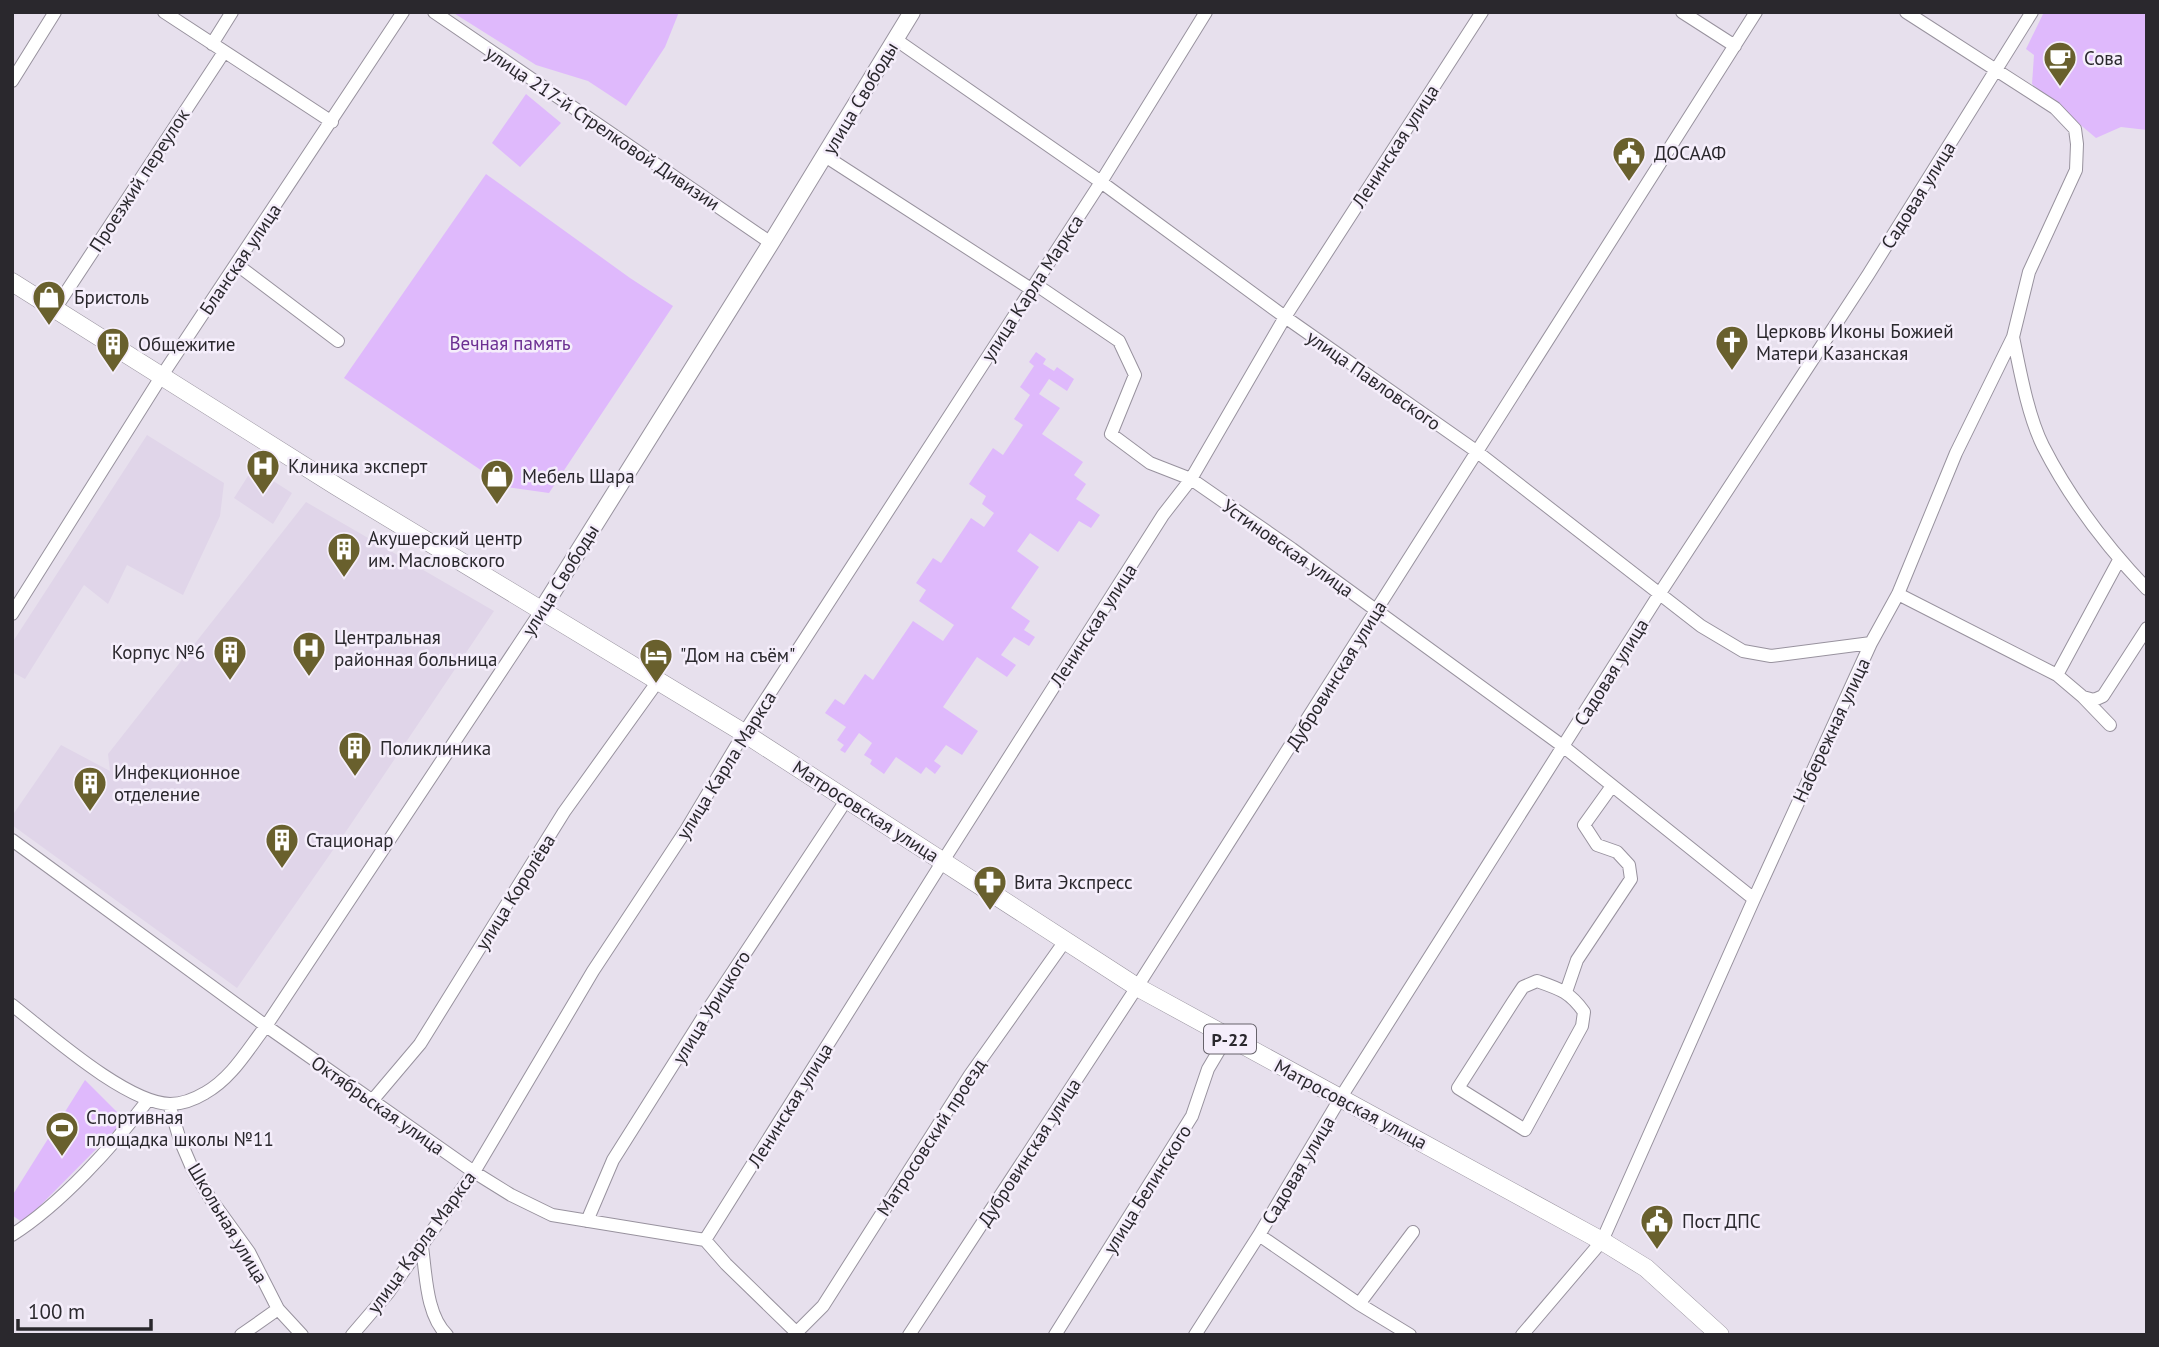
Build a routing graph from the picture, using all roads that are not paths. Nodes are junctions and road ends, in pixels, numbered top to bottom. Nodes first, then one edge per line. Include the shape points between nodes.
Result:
1 (164, 12) edge
2 (232, 12) edge
3 (404, 12) edge
4 (434, 12) edge
5 (912, 12) edge
6 (1206, 12) edge
7 (1482, 12) edge
8 (1682, 12) edge
9 (1756, 12) edge
10 (1906, 12) edge
11 (2032, 12) edge
12 (52, 13) edge
13 (895, 40) junction
14 (212, 44) junction
15 (1735, 46) junction
16 (223, 52) junction
17 (1996, 70) junction
18 (12, 81) edge
19 (332, 122) junction
20 (825, 156) junction
21 (1101, 182) junction
22 (771, 243) junction
23 (236, 264) junction
24 (12, 282) edge
25 (1033, 286) junction
26 (55, 309) junction
27 (1284, 317) junction
28 (2013, 337) junction
29 (338, 341) dead end
30 (161, 377) junction
31 (1476, 451) junction
32 (1191, 479) junction
33 (2119, 560) junction
34 (2147, 589) edge
35 (1660, 593) junction
36 (1898, 594) junction
37 (541, 611) junction
38 (1377, 611) junction
39 (12, 614) edge
40 (2147, 628) edge
41 (1871, 643) junction
42 (2057, 675) junction
43 (658, 681) junction
44 (2083, 697) junction
45 (2110, 725) dead end
46 (744, 733) junction
47 (1564, 747) junction
48 (1612, 786) junction
49 (847, 799) junction
50 (12, 840) edge
51 (943, 861) junction
52 (1754, 899) junction
53 (1065, 941) junction
54 (1137, 987) junction
55 (1566, 992) junction
56 (12, 1005) edge
57 (266, 1026) junction
58 (1227, 1037) junction
59 (1341, 1097) junction
60 (148, 1100) junction
61 (371, 1102) junction
62 (169, 1104) junction
63 (474, 1172) junction
64 (587, 1221) junction
65 (1413, 1231) dead end
66 (12, 1235) edge
67 (1259, 1235) junction
68 (705, 1240) junction
69 (1602, 1241) junction
70 (422, 1247) junction
71 (1359, 1304) junction
72 (278, 1309) junction
73 (798, 1333) edge
74 (241, 1335) edge
75 (302, 1335) edge
76 (352, 1335) edge
77 (447, 1335) edge
78 (909, 1335) edge
79 (1055, 1335) edge
80 (1195, 1335) edge
81 (1410, 1335) edge
82 (1522, 1335) edge
83 (1720, 1335) edge

1 - 14 street
2 - 14 street
3 - 19 street, Бланская улица
4 - 22 street, улица 217-й Стрелковой Дивизии
5 - 13 main road, улица Свободы
6 - 21 street, улица Карла Маркса
7 - 27 street, Ленинская улица
8 - 15 street
9 - 15 street, Дубровинская улица
10 - 17 street, Набережная улица
11 - 17 street, Садовая улица
12 - 18 street
13 - 20 main road, улица Свободы
13 - 21 street, улица Павловского
14 - 16 street
15 - 31 street, Дубровинская улица
16 - 19 street
16 - 26 street, Проезжий переулок
17 - 28 street, Набережная улица via 2055,108 2075,129 2077,144 2076,170 2029,272
17 - 35 street, Садовая улица
19 - 23 street, Бланская улица
20 - 22 main road, улица Свободы
20 - 25 street, Устиновская улица
21 - 25 street, улица Карла Маркса
21 - 27 street, улица Павловского
22 - 37 main road, улица Свободы
23 - 29 street
23 - 30 street, Бланская улица
24 - 26 highway, Матросовская улица / Р-22
25 - 32 street, Устиновская улица via 1119,341 1135,375 1111,434 1150,463
25 - 46 street, улица Карла Маркса
26 - 30 highway, Матросовская улица / Р-22
27 - 31 street, улица Павловского
27 - 32 street, Ленинская улица
28 - 33 street via 2042,444 2087,520
28 - 36 street, Набережная улица via 1956,453
30 - 37 highway, Матросовская улица / Р-22
30 - 39 street, Бланская улица
31 - 35 street, улица Павловского
31 - 38 street, Дубровинская улица
32 - 38 street, Устиновская улица
32 - 51 street, Ленинская улица via 1163,515
33 - 34 street
33 - 42 street
35 - 41 street, улица Павловского via 1701,626 1758,655
35 - 47 street, Садовая улица
36 - 41 street, Набережная улица
36 - 42 street
37 - 43 highway, Матросовская улица / Р-22
37 - 57 street, улица Свободы
38 - 47 street, Устиновская улица
38 - 54 street, Дубровинская улица
40 - 44 street via 2103,696 2094,700
41 - 52 street, Набережная улица
42 - 44 street
43 - 46 highway, Матросовская улица / Р-22
43 - 61 street, улица Королёва via 564,812 420,1044
44 - 45 street
46 - 49 highway, Матросовская улица / Р-22
46 - 63 street, улица Карла Маркса via 554,1034
47 - 48 street, Устиновская улица
47 - 59 street, Садовая улица
48 - 52 street, Устиновская улица
48 - 55 street via 1584,825 1597,845 1617,852 1629,865 1631,879 1577,960
49 - 51 highway, Матросовская улица / Р-22
49 - 64 street, улица Урицкого via 612,1160
50 - 57 street, Октябрьская улица
51 - 53 highway, Матросовская улица / Р-22
51 - 68 street, Ленинская улица
52 - 69 street, Набережная улица
53 - 54 highway, Матросовская улица / Р-22
53 - 73 street, Матросовский проезд via 970,1075 823,1306
54 - 58 highway, Матросовская улица / Р-22
54 - 78 street, Дубровинская улица
55 - 55 street via 1584,1012 1582,1026 1525,1130 1458,1087 1523,987 1537,981
56 - 60 street via 104,1076
57 - 61 street, Октябрьская улица
57 - 62 street, улица Свободы via 230,1074 187,1101
58 - 59 highway, Матросовская улица / Р-22
58 - 79 street, улица Белинского via 1208,1069 1192,1116
59 - 67 street, Садовая улица
59 - 69 highway, Матросовская улица / Р-22
60 - 62 street, улица Свободы
60 - 66 street via 48,1208
61 - 63 street, Октябрьская улица
62 - 72 street, Школьная улица via 192,1168 249,1252
63 - 64 street, Октябрьская улица via 552,1214
63 - 70 street, улица Карла Маркса
64 - 68 street, Октябрьская улица
65 - 71 street
67 - 71 street
67 - 80 street, Садовая улица
68 - 73 street
69 - 82 street, Набережная улица
69 - 83 highway, Матросовская улица / Р-22 via 1646,1268
70 - 76 street, улица Карла Маркса
70 - 77 street via 432,1309
71 - 81 street
72 - 74 street
72 - 75 street, Школьная улица

